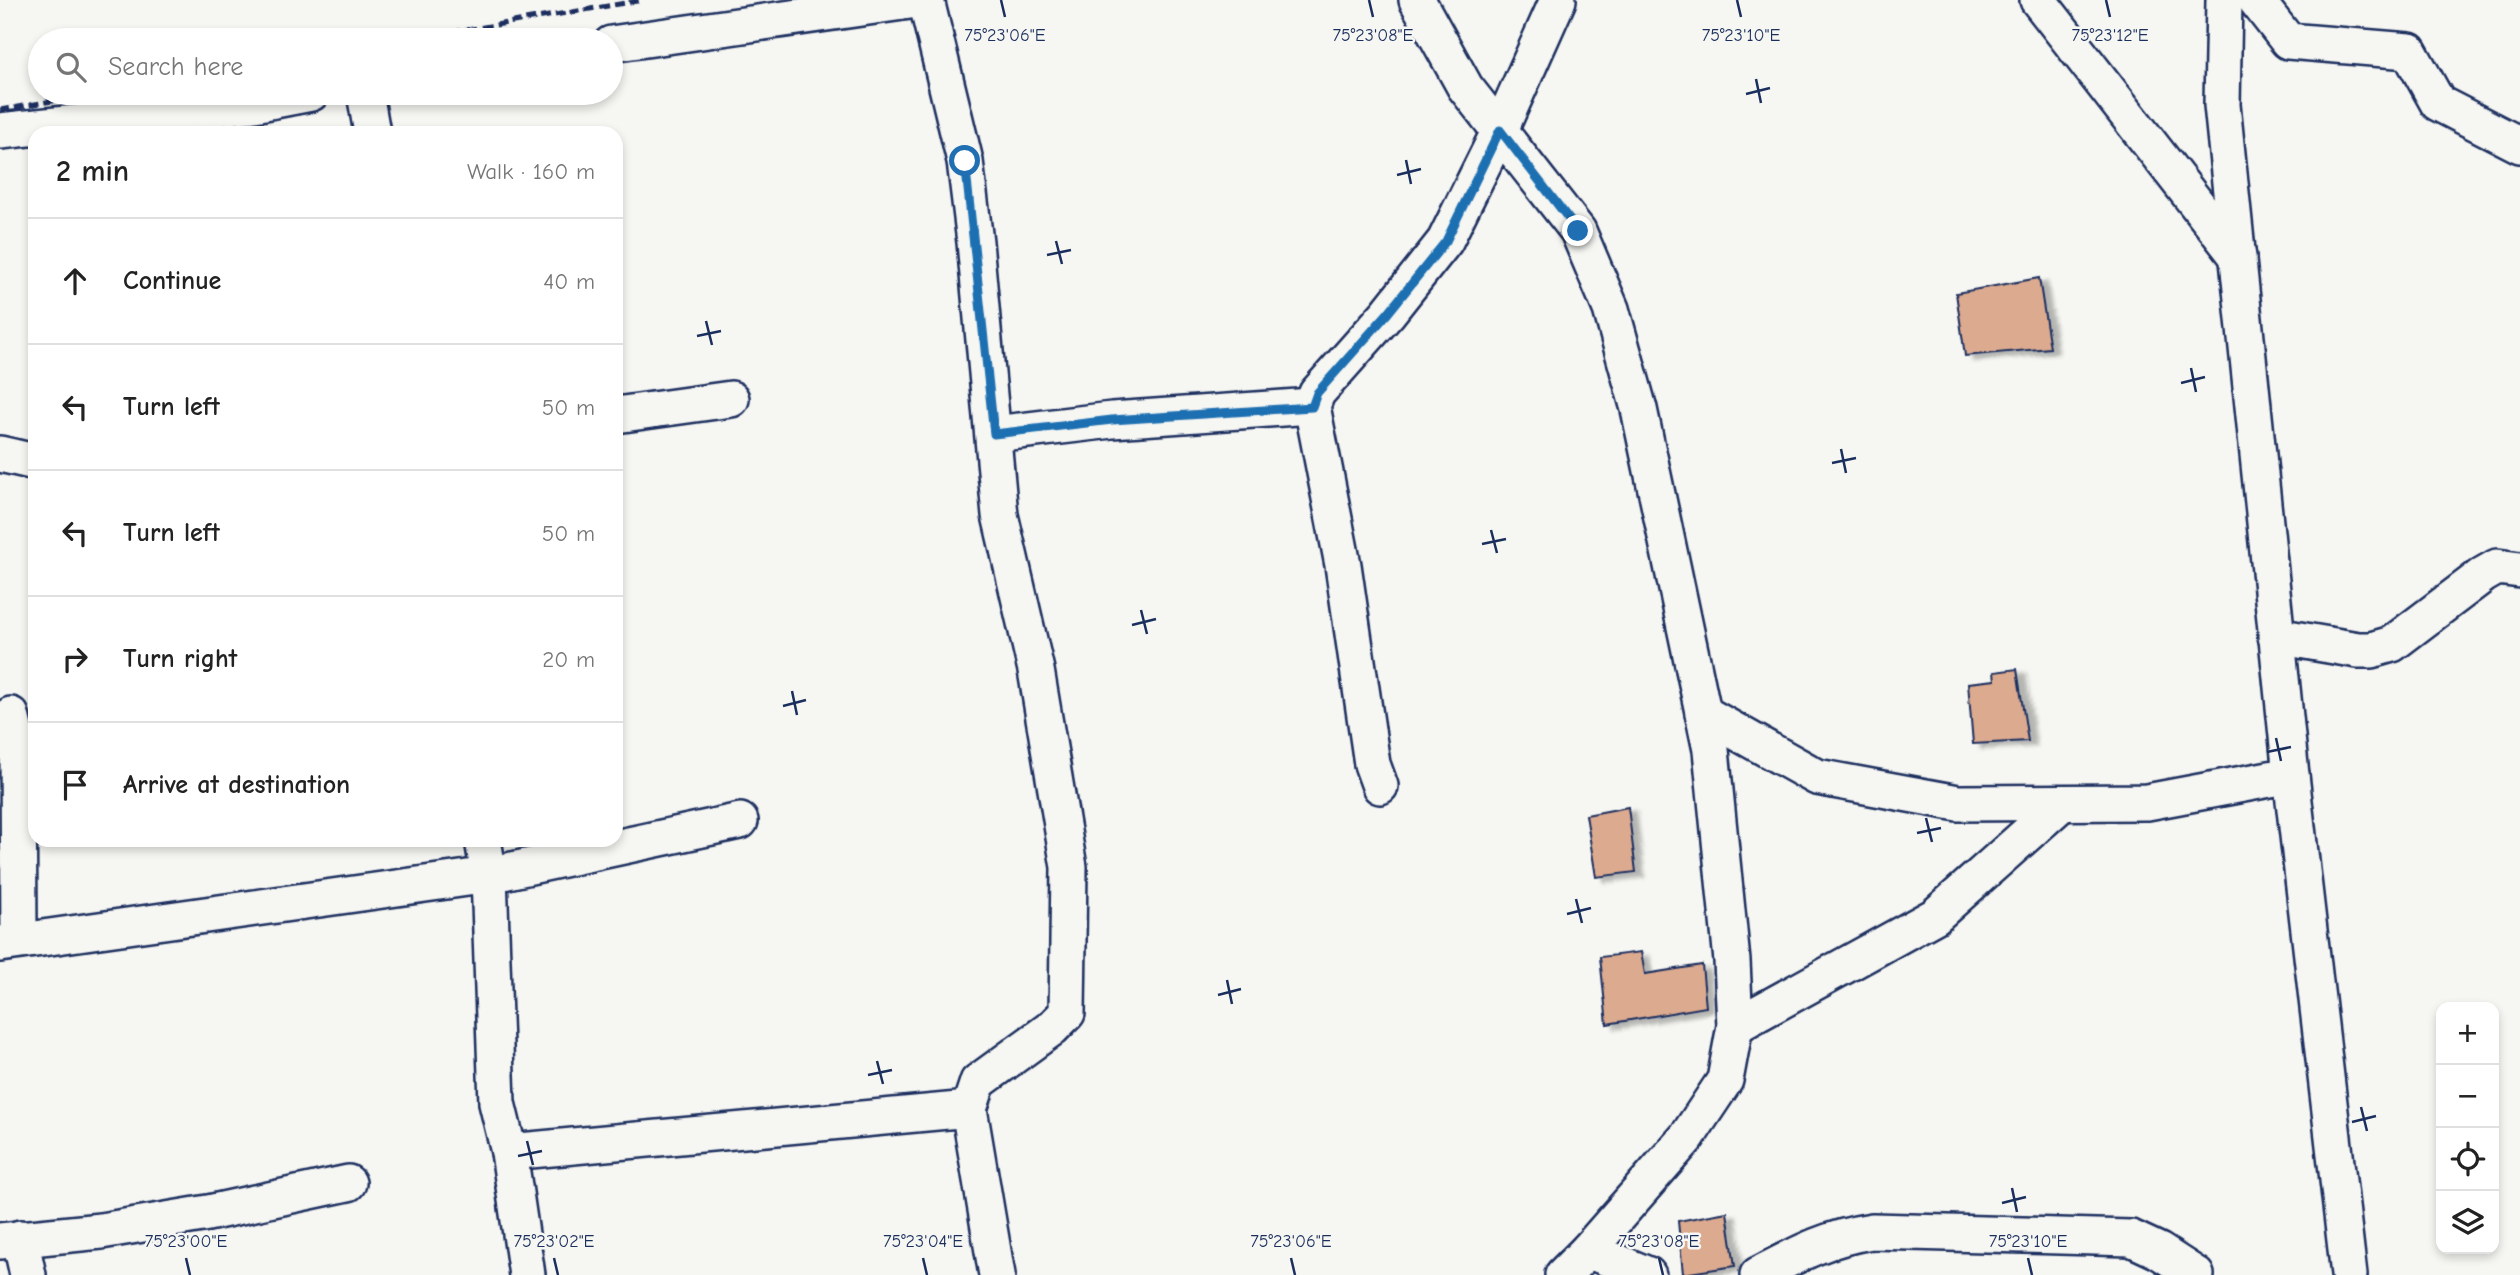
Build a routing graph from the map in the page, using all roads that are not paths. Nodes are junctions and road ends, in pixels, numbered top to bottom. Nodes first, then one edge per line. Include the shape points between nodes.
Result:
1 (917, 0) edge
2 (926, 0) edge
3 (1416, 0) edge
4 (1558, 0) edge
5 (2038, 0) edge
6 (2224, 0) edge
7 (2256, 0) edge
8 (623, 42) edge
9 (245, 105) edge
10 (367, 105) edge
11 (47, 126) edge
12 (371, 126) edge
13 (28, 128) edge
14 (1500, 130) junction
15 (0, 131) edge
16 (2520, 145) edge
17 (2238, 257) junction
18 (731, 399) dead end
19 (1312, 407) junction
20 (623, 414) edge
21 (994, 434) junction
22 (0, 454) edge
23 (28, 460) edge
24 (2520, 570) edge
25 (2277, 636) junction
26 (1703, 713) junction
27 (15, 715) edge
28 (2291, 775) junction
29 (1380, 786) dead end
30 (2062, 803) junction
31 (740, 821) dead end
32 (484, 847) edge
33 (621, 847) edge
34 (623, 847) edge
35 (489, 876) junction
36 (9, 942) edge
37 (1735, 1026) junction
38 (969, 1109) junction
39 (509, 1152) junction
40 (348, 1183) dead end
41 (10, 1240) edge
42 (1588, 1250) junction
43 (28, 1275) edge
44 (527, 1275) edge
45 (997, 1275) edge
46 (1563, 1275) edge
47 (1648, 1275) edge
48 (1758, 1275) edge
49 (2196, 1275) edge
50 (2348, 1275) edge

1 - 8 street
2 - 21 street via 965,161
3 - 14 street via 1465,86
4 - 14 street
5 - 17 street
6 - 17 street via 2222,104
7 - 16 street via 2288,41 2409,51 2438,103
9 - 11 street
10 - 12 street
13 - 15 street
14 - 19 street via 1446,241 1317,393
14 - 26 street via 1578,231 1611,309 1639,409
17 - 25 street
18 - 20 street
19 - 21 street via 1112,420
19 - 29 street via 1343,565 1372,764
21 - 38 street via 1000,515 1038,683 1069,867 1067,1013 978,1082
22 - 23 street
24 - 25 street via 2497,567 2392,644 2371,650
25 - 28 street
26 - 30 street via 1817,777 1958,803
26 - 37 street via 1712,763
27 - 36 street via 18,745
28 - 30 street via 2147,802
28 - 50 street
30 - 37 street via 1935,916
31 - 34 street
32 - 35 street
33 - 35 street
35 - 36 street
35 - 39 street via 497,1103
37 - 42 street via 1725,1080 1687,1137
38 - 39 street
38 - 45 street
39 - 44 street
40 - 41 street via 208,1213
41 - 43 street
42 - 46 street
42 - 47 street
48 - 49 street via 1821,1243 1872,1231 2131,1238

